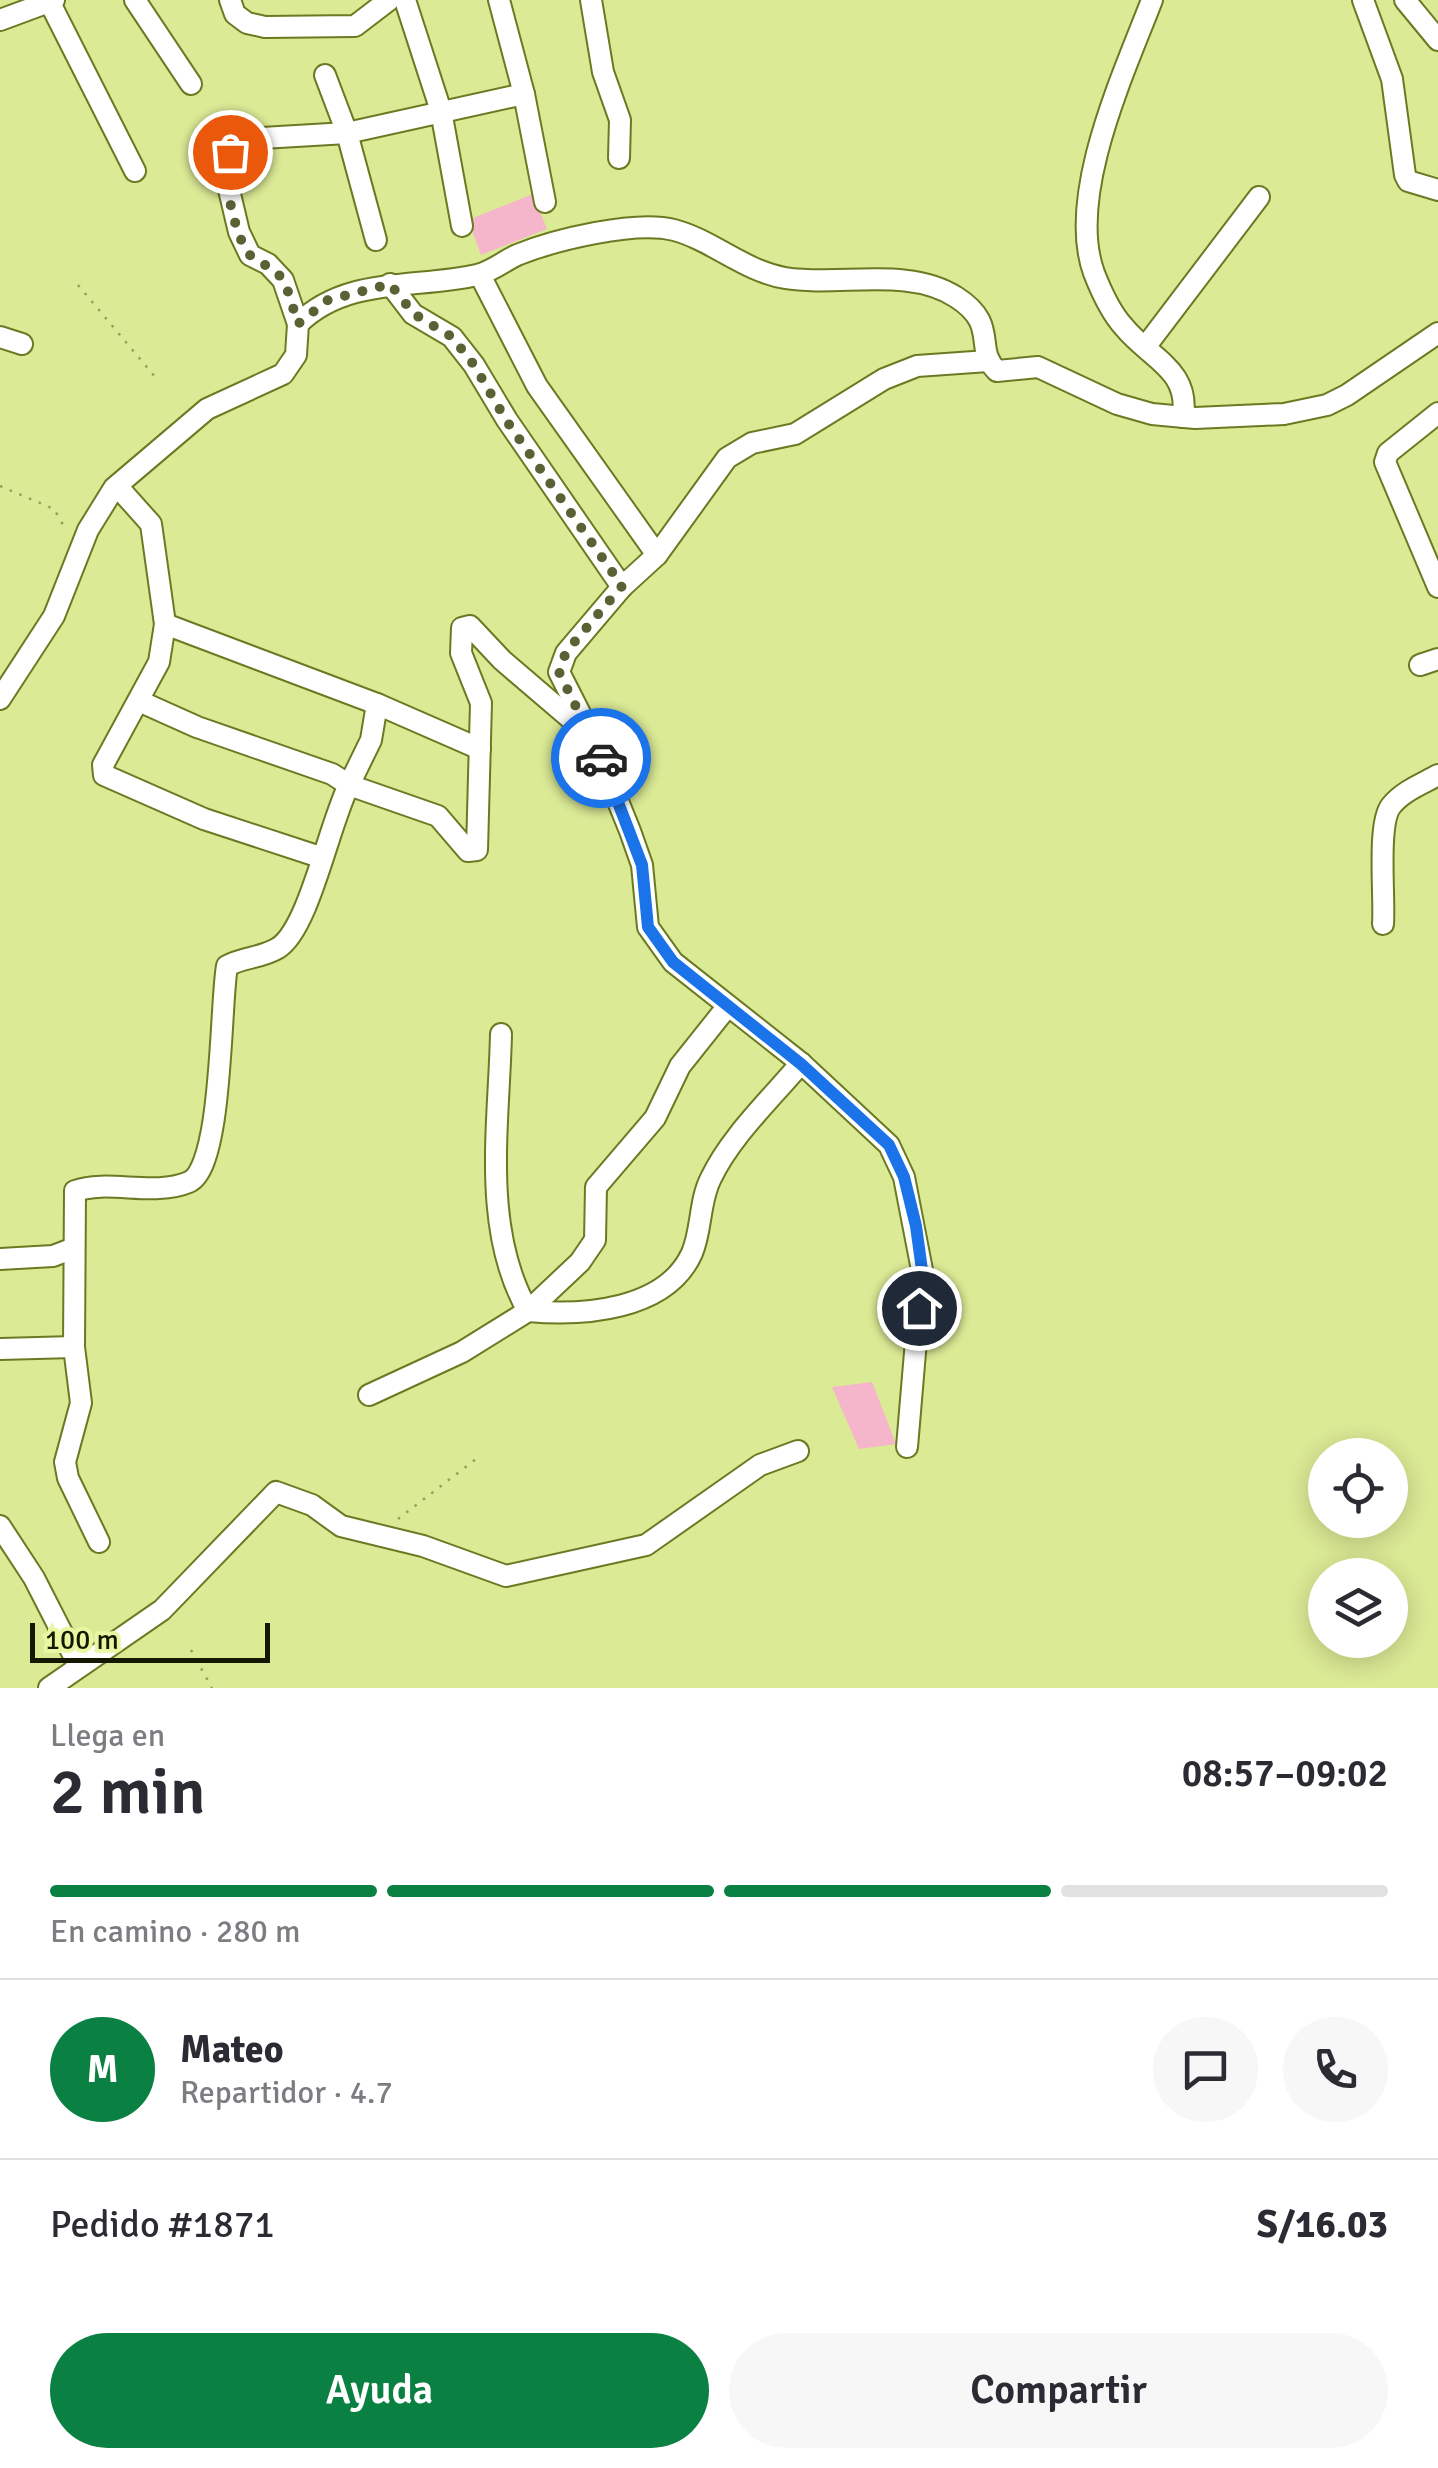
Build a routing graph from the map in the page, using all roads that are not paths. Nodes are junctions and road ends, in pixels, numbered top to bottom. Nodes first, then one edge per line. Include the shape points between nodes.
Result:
1 (135, 0) edge
2 (230, 0) edge
3 (389, 0) edge
4 (404, 0) edge
5 (499, 0) edge
6 (591, 0) edge
7 (1152, 0) edge
8 (1363, 0) edge
9 (1406, 0) edge
10 (52, 1) edge
11 (0, 20) edge
12 (1438, 40) edge
13 (325, 75) dead end
14 (191, 84) dead end
15 (524, 94) junction
16 (441, 111) junction
17 (346, 133) junction
18 (619, 158) dead end
19 (135, 171) dead end
20 (1438, 190) edge
21 (1259, 197) dead end
22 (545, 202) dead end
23 (462, 226) dead end
24 (376, 240) dead end
25 (480, 275) junction
26 (390, 284) junction
27 (298, 324) junction
28 (1438, 333) edge
29 (0, 336) edge
30 (22, 344) dead end
31 (1146, 346) junction
32 (988, 360) junction
33 (1438, 413) edge
34 (1183, 417) junction
35 (117, 486) junction
36 (657, 554) junction
37 (622, 586) junction
38 (1438, 588) edge
39 (166, 624) junction
40 (0, 699) edge
41 (140, 701) junction
42 (376, 704) junction
43 (592, 736) junction
44 (480, 749) junction
45 (1438, 776) edge
46 (350, 785) junction
47 (320, 857) junction
48 (1383, 924) dead end
49 (727, 1007) junction
50 (501, 1034) dead end
51 (801, 1064) junction
52 (74, 1248) junction
53 (0, 1259) edge
54 (528, 1311) junction
55 (74, 1346) junction
56 (0, 1349) edge
57 (368, 1395) dead end
58 (907, 1447) dead end
59 (798, 1451) dead end
60 (0, 1526) edge
61 (99, 1542) dead end
62 (79, 1666) junction
63 (49, 1688) edge

1 - 14 street
2 - 3 street via 240,20 265,28 355,26
4 - 16 street
5 - 15 street
6 - 18 street via 603,72 620,120
7 - 31 street via 1098,156 1087,231 1103,292 1124,327
8 - 20 street via 1392,79 1405,175
9 - 12 street
10 - 11 street
10 - 19 street
13 - 17 street
15 - 16 street
15 - 22 street
16 - 17 street
16 - 23 street
17 - 24 street
17 - 27 street via 262,138 224,161 239,232 250,255 283,280
21 - 31 street
25 - 26 street
25 - 32 street via 569,238 673,230 782,278 933,285 980,318
25 - 36 street via 537,386
26 - 27 street via 328,300
26 - 37 street via 474,365
27 - 35 street via 296,355 283,374 206,409
28 - 34 street via 1327,405 1284,414
29 - 30 street
31 - 34 street via 1175,373 1185,393
32 - 34 street via 1002,373 1038,367 1128,409
32 - 36 street via 917,366 795,434 752,443 727,458
33 - 38 street via 1385,462
35 - 39 street via 150,524
35 - 40 street via 88,530 54,616
36 - 37 street
37 - 43 street via 560,662
39 - 41 street
39 - 42 street
41 - 46 street
41 - 47 street via 103,765 108,780
42 - 44 street
42 - 46 street via 371,740
43 - 44 street via 470,626 460,636 481,703
43 - 49 street via 642,865 648,927 673,962
44 - 46 street via 477,850 468,851 438,816
45 - 48 street via 1388,809
46 - 47 street
47 - 52 street via 293,936 262,956 227,966 212,1130 200,1174 150,1189 78,1189
49 - 51 street
49 - 54 street via 680,1066 655,1118 596,1186 595,1240
50 - 54 street via 498,1211 512,1282
51 - 54 street via 711,1178 692,1254 661,1290 569,1315
51 - 58 street via 889,1145 904,1177 922,1270
52 - 53 street
52 - 55 street
54 - 57 street via 462,1352
55 - 56 street
55 - 61 street via 80,1403 67,1452 68,1478
59 - 62 street via 760,1465 646,1545 506,1576 340,1526 312,1505 276,1492 162,1610
60 - 62 street
62 - 63 street

